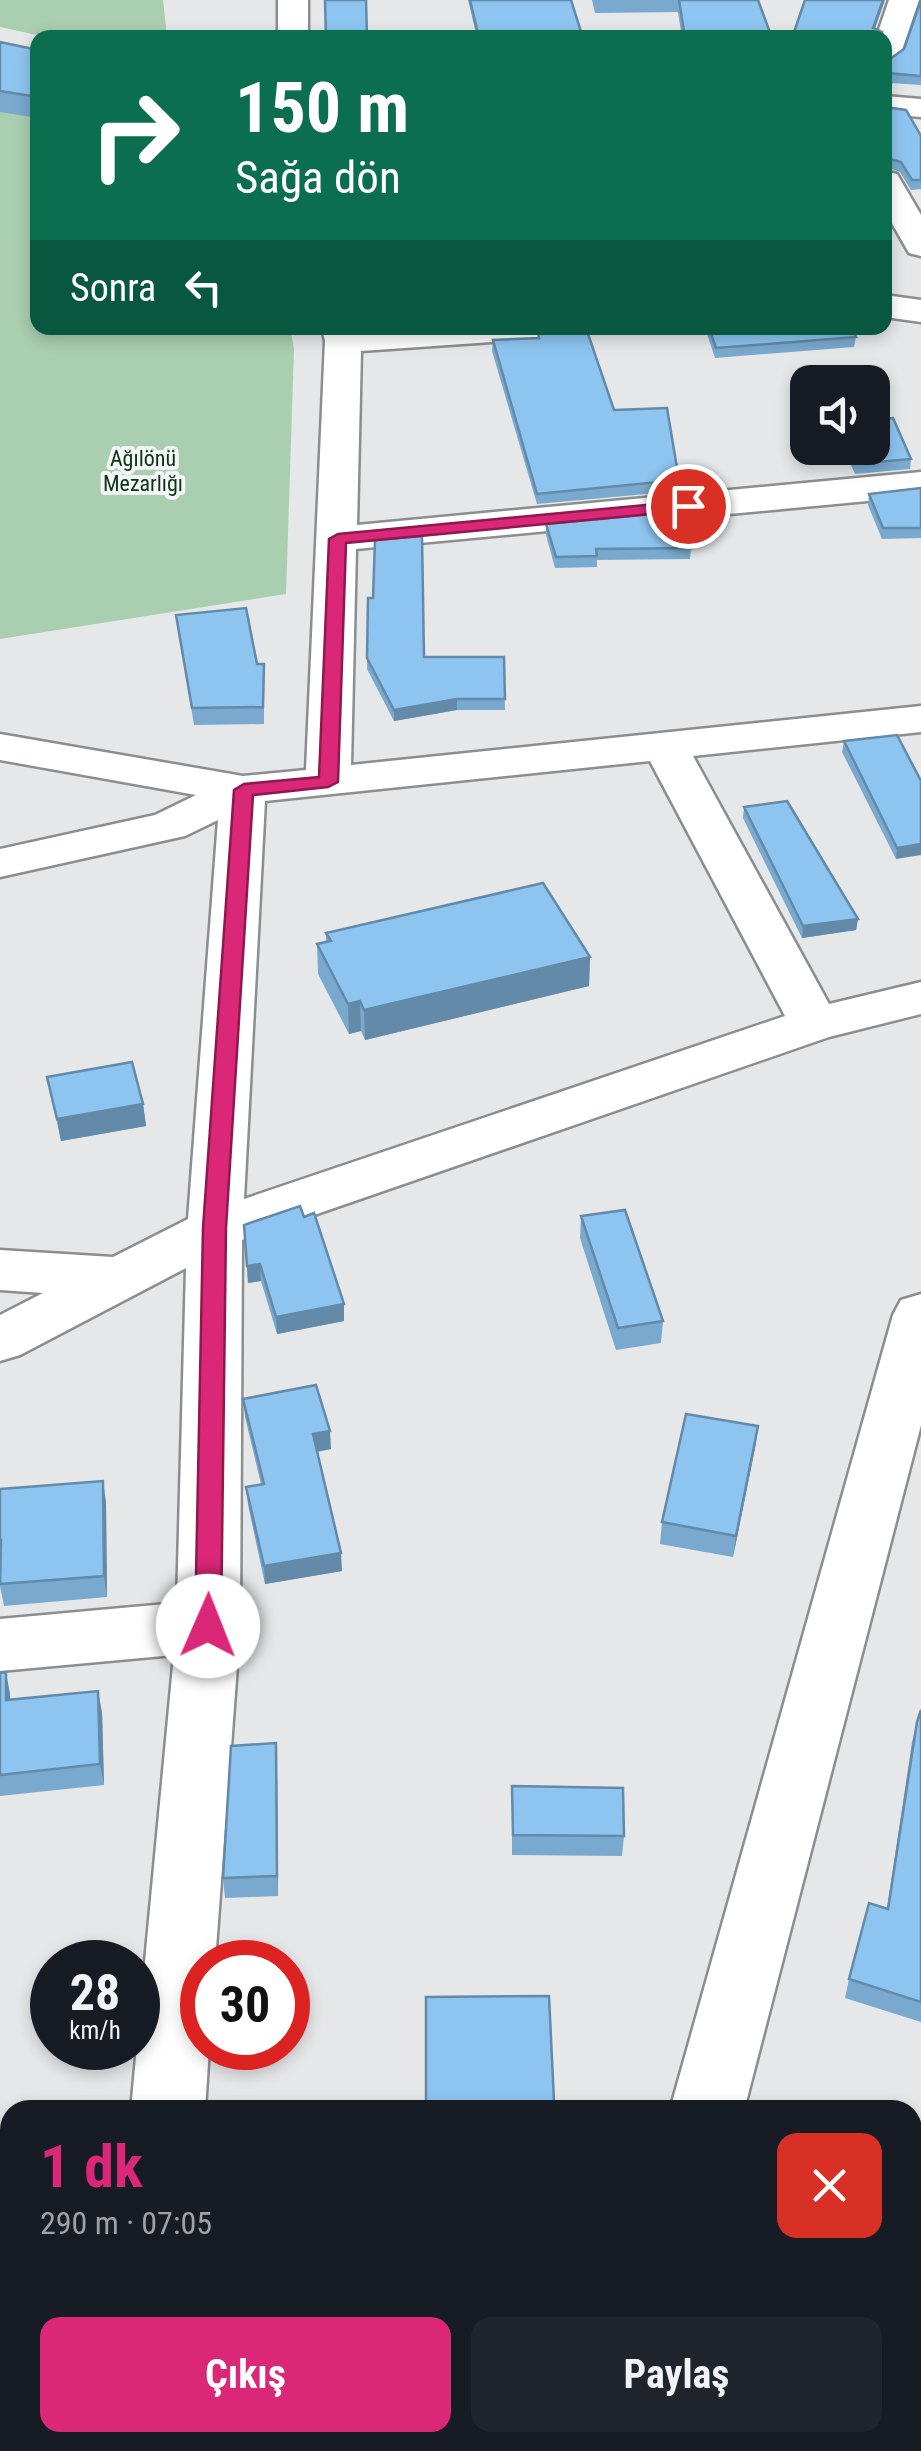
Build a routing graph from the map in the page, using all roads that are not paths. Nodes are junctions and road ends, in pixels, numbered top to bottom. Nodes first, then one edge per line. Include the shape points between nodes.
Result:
1 (293, 0) edge
2 (904, 0) edge
3 (293, 30) edge
4 (892, 35) edge
5 (892, 105) edge
6 (921, 108) edge
7 (892, 194) edge
8 (921, 246) edge
9 (892, 307) edge
10 (921, 311) edge
11 (342, 335) edge
12 (921, 484) edge
13 (338, 539) junction
14 (921, 719) edge
15 (0, 747) edge
16 (665, 747) junction
17 (328, 782) junction
18 (244, 790) junction
19 (0, 863) edge
20 (921, 998) edge
21 (816, 1024) junction
22 (214, 1228) junction
23 (0, 1270) edge
24 (120, 1278) junction
25 (921, 1315) edge
26 (0, 1340) edge
27 (208, 1626) junction
28 (0, 1645) edge
29 (169, 2100) edge
30 (710, 2100) edge

1 - 3 street
2 - 4 street
5 - 6 street
7 - 8 street
9 - 10 street
11 - 13 street
12 - 13 street
13 - 17 street
14 - 16 street
15 - 18 street
16 - 17 street
16 - 21 street
17 - 18 street
18 - 19 street via 169,826
18 - 22 street
20 - 21 street
21 - 22 street
22 - 24 street
22 - 27 street
23 - 24 street
24 - 26 street
25 - 30 street
27 - 28 street
27 - 29 street

